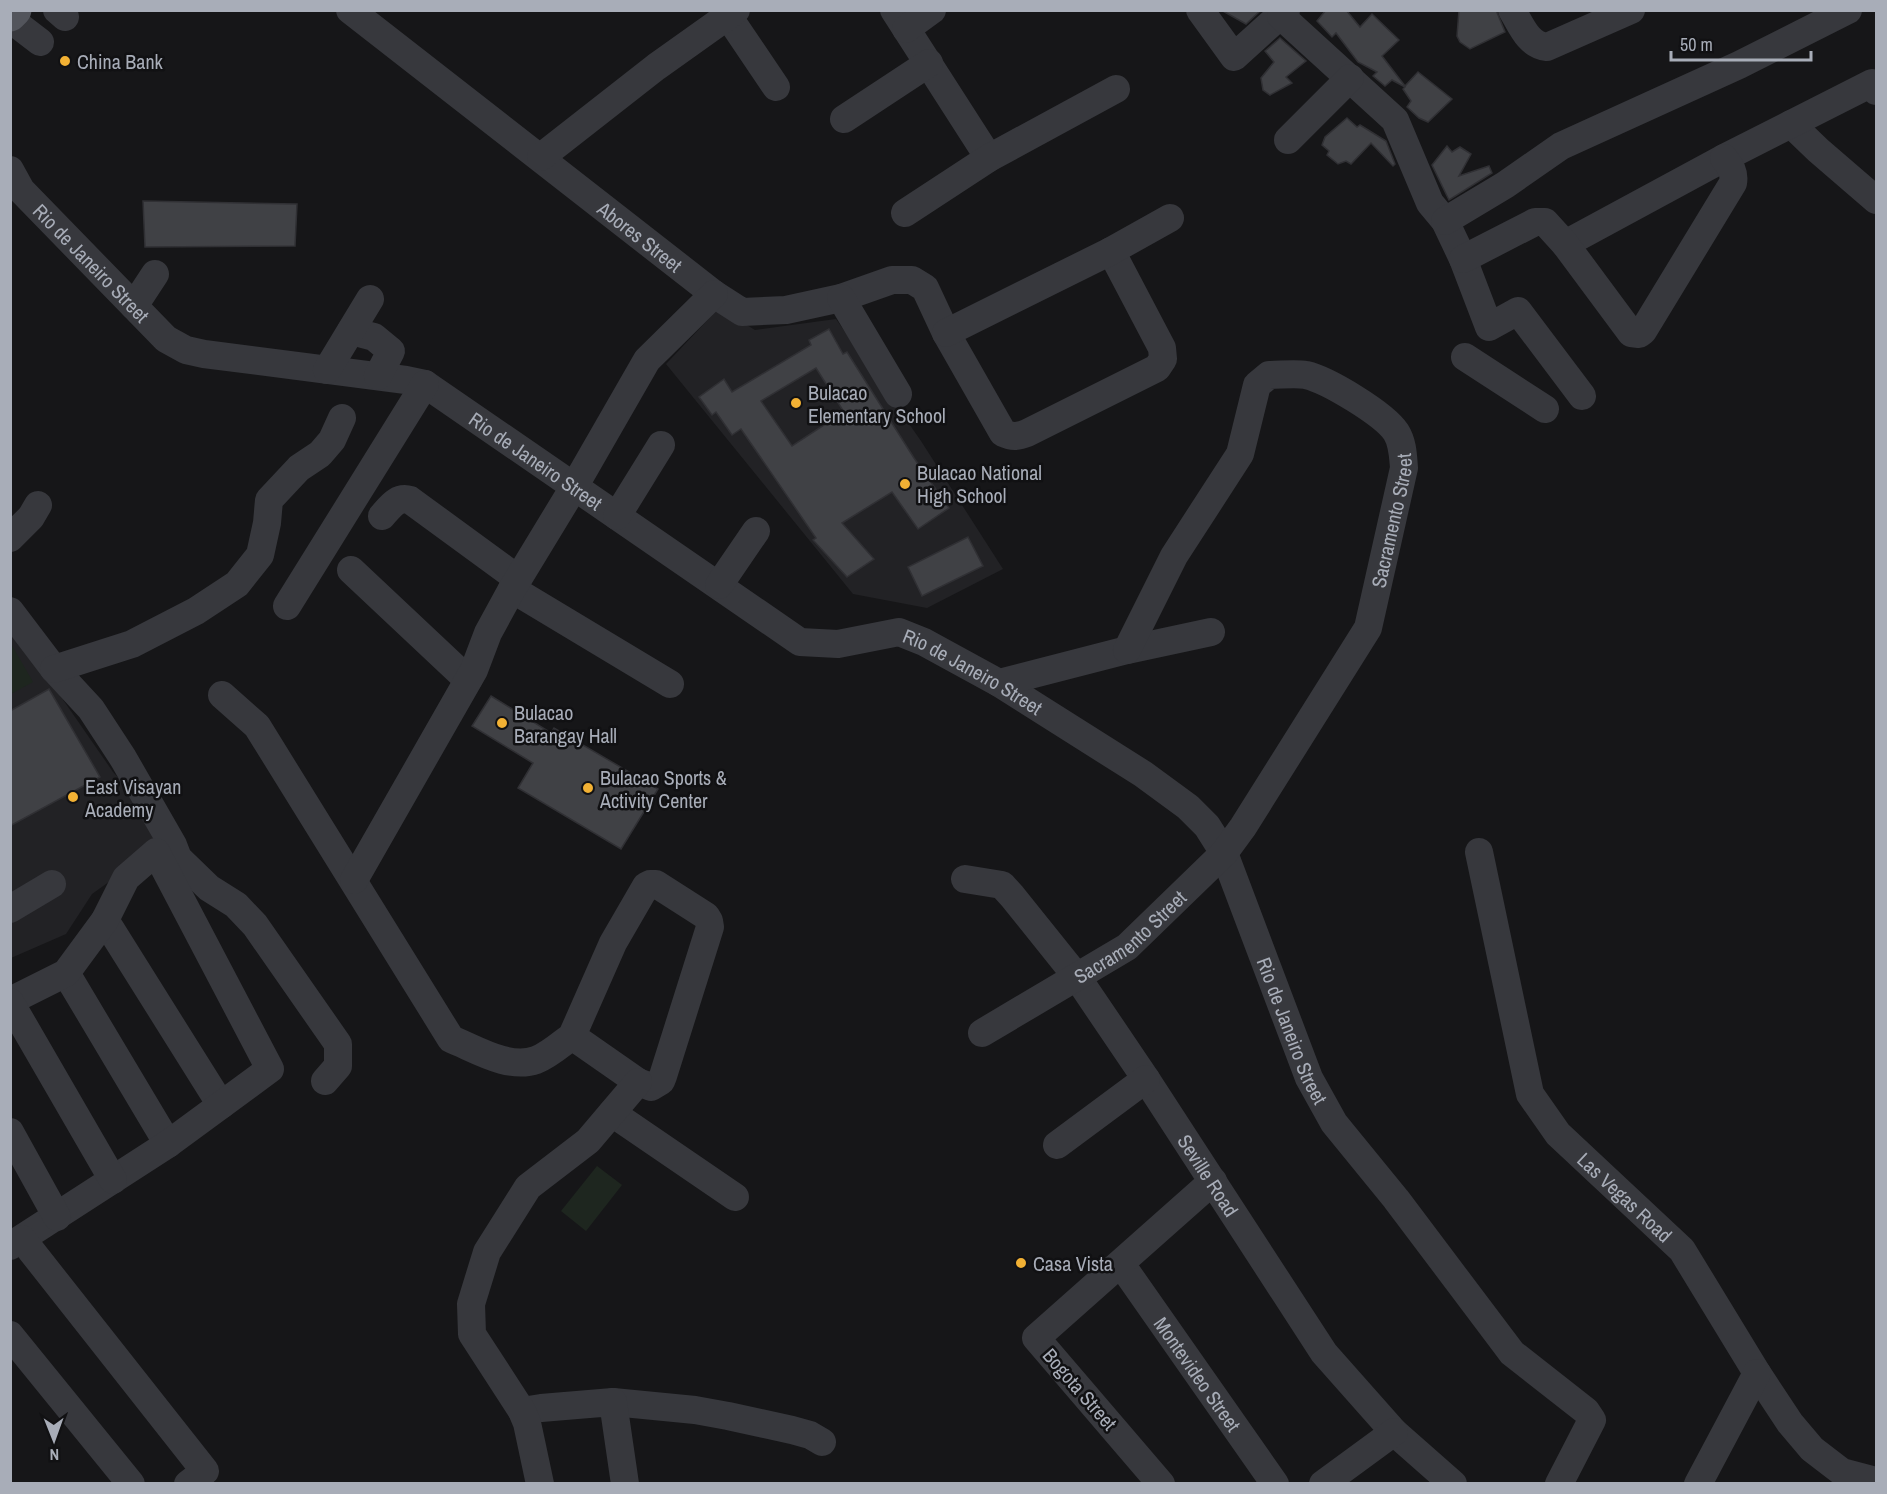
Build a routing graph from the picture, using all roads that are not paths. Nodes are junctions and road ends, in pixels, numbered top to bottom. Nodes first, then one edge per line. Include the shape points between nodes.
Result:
1 (15, 10) edge
2 (932, 10) edge
3 (1200, 10) edge
4 (1512, 10) edge
5 (1631, 10) edge
6 (1848, 10) edge
7 (731, 13) edge
8 (1284, 13) edge
9 (368, 15) edge
10 (10, 17) edge
11 (900, 20) edge
12 (40, 42) dead end
13 (929, 63) junction
14 (1350, 78) junction
15 (776, 87) dead end
16 (1116, 89) dead end
17 (1876, 91) edge
18 (844, 119) dead end
19 (1791, 124) junction
20 (1288, 140) dead end
21 (541, 158) junction
22 (989, 158) junction
23 (1724, 158) junction
24 (14, 182) edge
25 (1876, 200) edge
26 (905, 213) dead end
27 (1170, 218) dead end
28 (1444, 221) junction
29 (1564, 244) junction
30 (1111, 251) junction
31 (1463, 259) junction
32 (155, 274) dead end
33 (714, 294) junction
34 (841, 298) junction
35 (370, 299) dead end
36 (134, 306) junction
37 (351, 331) junction
38 (946, 333) junction
39 (1465, 357) dead end
40 (1560, 367) junction
41 (327, 370) junction
42 (378, 376) junction
43 (425, 384) junction
44 (898, 394) dead end
45 (1582, 396) dead end
46 (342, 418) dead end
47 (661, 444) dead end
48 (574, 487) junction
49 (38, 505) dead end
50 (382, 516) dead end
51 (617, 516) junction
52 (756, 531) dead end
53 (10, 538) edge
54 (351, 570) dead end
55 (515, 584) junction
56 (718, 585) junction
57 (287, 606) dead end
58 (10, 610) edge
59 (1211, 632) dead end
60 (1127, 650) junction
61 (54, 669) junction
62 (468, 680) junction
63 (999, 683) junction
64 (670, 684) dead end
65 (222, 695) dead end
66 (1479, 852) dead end
67 (1224, 853) junction
68 (965, 879) dead end
69 (354, 880) junction
70 (52, 884) dead end
71 (10, 909) edge
72 (105, 920) junction
73 (66, 973) junction
74 (1077, 978) junction
75 (10, 1001) edge
76 (982, 1033) dead end
77 (572, 1036) junction
78 (1146, 1079) junction
79 (325, 1081) dead end
80 (639, 1082) junction
81 (221, 1105) junction
82 (612, 1113) junction
83 (10, 1132) edge
84 (168, 1144) junction
85 (1058, 1145) dead end
86 (113, 1180) junction
87 (1213, 1180) junction
88 (735, 1197) dead end
89 (57, 1217) junction
90 (16, 1242) edge
91 (1121, 1264) junction
92 (10, 1335) edge
93 (1757, 1373) junction
94 (613, 1402) junction
95 (522, 1411) junction
96 (1394, 1432) junction
97 (822, 1442) dead end
98 (1876, 1481) edge
99 (131, 1484) edge
100 (188, 1484) edge
101 (540, 1484) edge
102 (625, 1484) edge
103 (1161, 1484) edge
104 (1275, 1484) edge
105 (1323, 1484) edge
106 (1453, 1484) edge
107 (1559, 1484) edge
108 (1698, 1484) edge

1 - 10 main road
2 - 11 street
3 - 8 street via 1234,57
4 - 5 street via 1531,40 1547,47
6 - 28 street via 1739,65 1561,146
7 - 15 street
7 - 21 street
8 - 14 street
9 - 21 street, Abores Street
10 - 12 street
11 - 13 street
13 - 18 street
13 - 22 street
14 - 20 street
14 - 28 street via 1395,120 1430,202
16 - 22 street
17 - 19 street via 1872,83
19 - 23 street
19 - 25 street
21 - 33 street, Abores Street
22 - 26 street
23 - 29 street
23 - 29 street via 1732,170 1733,183 1639,334 1631,333
24 - 36 street, Rio de Janeiro Street
27 - 30 street
28 - 31 street
29 - 31 street via 1545,222 1534,222
30 - 38 street
30 - 38 street, Abores Street via 1162,348 1163,359 1157,368 1027,434 1002,433
31 - 40 street via 1489,327 1518,311
32 - 36 street
33 - 34 street, Abores Street via 742,312 786,310
33 - 48 street via 647,360
34 - 38 street, Abores Street via 892,280 912,280 925,288
34 - 44 street
35 - 37 street
36 - 41 street, Rio de Janeiro Street via 166,339 186,350
37 - 41 street
37 - 42 street via 374,337 391,351
39 - 40 street via 1534,402
40 - 45 street
41 - 42 street, Rio de Janeiro Street
42 - 43 street, Rio de Janeiro Street
43 - 48 street, Rio de Janeiro Street
43 - 57 street
46 - 61 street via 320,454 280,485 269,500 260,555 237,584 196,611 132,644
47 - 51 street
48 - 51 street, Rio de Janeiro Street
48 - 55 street
49 - 53 street
50 - 55 street via 398,500 410,500
51 - 56 street, Rio de Janeiro Street
52 - 56 street
54 - 62 street
55 - 62 street
55 - 64 street
56 - 63 street, Rio de Janeiro Street via 800,642 838,644 899,632
58 - 61 street
59 - 60 street
60 - 63 street
60 - 67 street, Sacramento Street via 1174,556 1240,454 1257,385 1269,375 1305,375 1329,383 1395,431 1402,445 1404,468 1368,628
61 - 79 street via 98,719 178,858 255,925 338,1044 338,1066
62 - 69 street
63 - 67 street, Rio de Janeiro Street via 1188,807 1207,826
65 - 69 street via 257,726
66 - 93 street, Las Vegas Road via 1530,1094 1558,1134 1682,1250
67 - 74 street, Sacramento Street via 1127,947
67 - 107 street, Rio de Janeiro Street via 1309,1078 1334,1123 1512,1353 1586,1411 1592,1420
68 - 74 street, Seville Road via 1002,885
69 - 77 street via 452,1039 519,1064 537,1059
70 - 71 street
72 - 73 street
72 - 81 street
72 - 81 street via 126,878 156,852 270,1069
73 - 75 street
73 - 84 street
74 - 76 street, Sacramento Street
74 - 78 street, Seville Road
75 - 86 street
77 - 80 street
77 - 80 street via 613,943 646,886 656,884 706,916 710,927 661,1082 651,1088
78 - 85 street
78 - 87 street, Seville Road
80 - 82 street
81 - 84 street
82 - 88 street
82 - 95 street via 588,1141 528,1187 487,1252 471,1304 472,1334
83 - 89 street
84 - 86 street
86 - 89 street
87 - 91 street, Bogota Street
87 - 96 street, Seville Road via 1324,1353
89 - 90 street
90 - 100 street via 205,1471
91 - 103 street, Bogota Street via 1036,1338
91 - 104 street, Montevideo Street
92 - 99 street
93 - 98 street, Las Vegas Road via 1812,1449 1842,1472
93 - 108 street
94 - 95 street
94 - 97 street via 728,1416 792,1430
94 - 102 street
95 - 101 street
96 - 105 street
96 - 106 street, Seville Road

